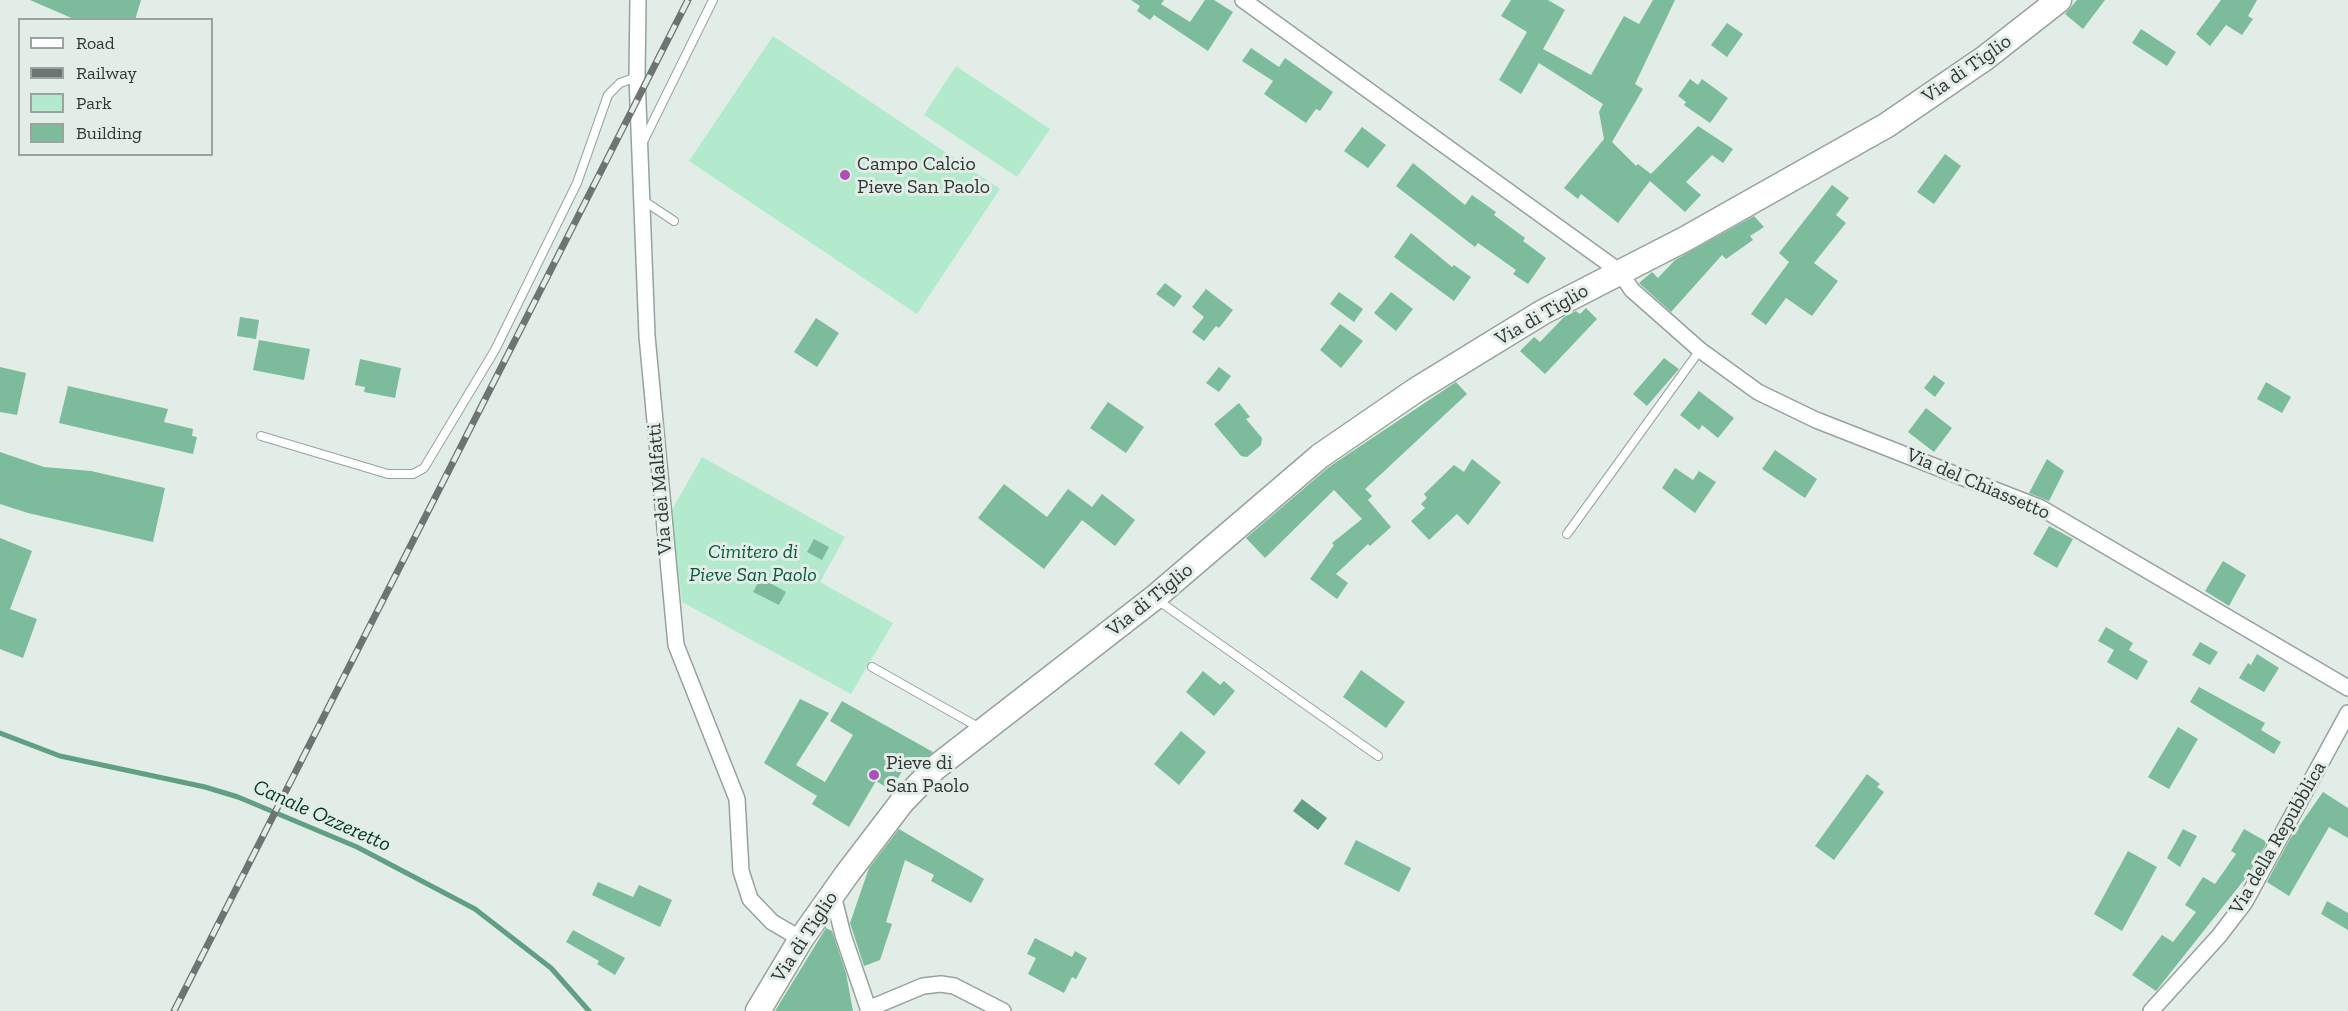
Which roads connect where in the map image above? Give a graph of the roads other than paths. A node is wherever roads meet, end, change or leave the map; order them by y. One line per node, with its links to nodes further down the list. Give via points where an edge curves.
1 (638, 0): 5 (street, Via dei Malfatti)
2 (713, 0): 6 (lane)
3 (1243, 0): 9 (street, Via di Tiglio)
4 (2059, 0): 9 (main road, Via di Tiglio, via 1985,58 1887,125)
5 (637, 77): 6 (street, Via dei Malfatti); 11 (lane, via 620,83 608,94 577,183 495,350 424,468 413,474 388,474)
6 (639, 148): 7 (street, Via dei Malfatti)
7 (640, 199): 8 (lane); 20 (street, Via dei Malfatti, via 646,336 676,645 737,799 741,871 750,899 772,922)
8 (674, 221)
9 (1618, 272): 10 (street, Via del Chiassetto, via 1632,290); 13 (main road, Via di Tiglio, via 1543,312 1416,390 1330,450)
10 (1700, 350): 12 (lane); 15 (street, Via del Chiassetto, via 1758,392 1816,420 2041,508)
11 (261, 436)
12 (1567, 534)
13 (1154, 598): 17 (main road, Via di Tiglio); 18 (lane)
14 (872, 667): 17 (lane)
15 (2348, 688)
16 (2348, 713): 24 (street, Via della Repubblica, via 2245,902)
17 (984, 730): 19 (main road, Via di Tiglio, via 935,768 902,802)
18 (1378, 756)
19 (833, 895): 20 (main road, Via di Tiglio); 21 (street)
20 (801, 939): 22 (main road, Via di Tiglio)
21 (868, 1010): 23 (street, via 923,986 941,984 954,986)
22 (758, 1011)
23 (1003, 1011)
24 (2151, 1011)

